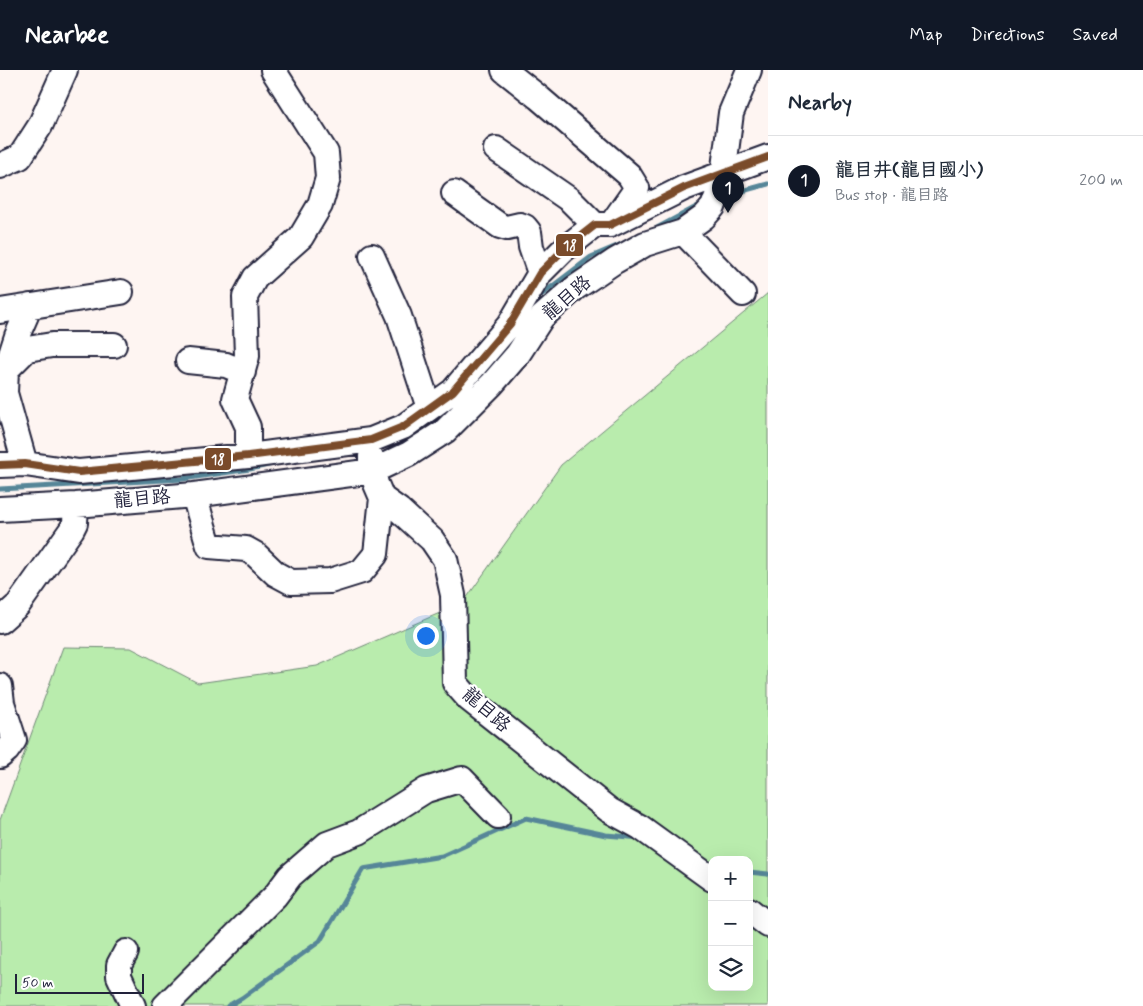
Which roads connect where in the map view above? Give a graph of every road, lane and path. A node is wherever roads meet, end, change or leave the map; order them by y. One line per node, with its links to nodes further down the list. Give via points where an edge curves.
1 (65, 70): 7 (street, via 40,126 20,157)
2 (274, 70): 21 (street, via 326,153 328,178 320,205 302,237 254,278 246,298 247,356)
3 (504, 70): 10 (street, via 634,182 637,188)
4 (749, 70): 8 (street, via 731,113)
5 (496, 149): 10 (street)
6 (768, 157): 8 (street, 龍目路)
7 (0, 166)
8 (723, 178): 10 (street, 龍目路, via 684,188); 11 (street, 龍目路, via 713,207)
9 (454, 192): 13 (street, via 500,226 507,228 520,224 525,227)
10 (603, 225): 13 (street, 龍目路, via 563,250)
11 (683, 232): 15 (street); 23 (street, 龍目路, via 645,244 575,288 542,317 518,354 444,431 409,454)
12 (372, 256): 22 (street, via 399,316)
13 (540, 273): 22 (street, 龍目路, via 510,324 453,391)
14 (122, 292): 16 (street)
15 (743, 294)
16 (30, 306): 17 (street); 20 (street)
17 (0, 311)
18 (114, 345): 20 (street, via 52,345 27,349)
19 (188, 361): 21 (street, via 226,365)
20 (6, 370): 25 (street, via 5,393)
21 (243, 372): 24 (street, via 235,399 248,427)
22 (429, 408): 23 (street, 龍目路)
23 (371, 455): 24 (street, 龍目路); 27 (street, 龍目路); 28 (street)
24 (248, 456): 25 (street, 龍目路, via 79,472)
25 (25, 464): 26 (street, 龍目路)
26 (0, 465)
27 (194, 495): 28 (street, via 209,546 246,549 290,582 330,581 362,571 376,554); 29 (street, 龍目路)
28 (382, 498): 37 (street, 龍目路, via 432,540 445,559 453,595 455,683 469,699 609,810 640,827)
29 (76, 505): 30 (street, 龍目路); 31 (street, via 72,529 18,605)
30 (0, 509)
31 (0, 621)
32 (0, 670): 33 (street, via 4,673)
33 (0, 678)
34 (0, 686): 35 (street, via 14,740)
35 (0, 756)
36 (498, 816): 42 (street, via 462,778 426,790 359,832 327,844 290,876 275,896)
37 (708, 876)
38 (753, 913): 39 (street)
39 (768, 925)
40 (126, 952): 41 (street, via 120,965 120,976)
41 (133, 1006)
42 (165, 1006)

